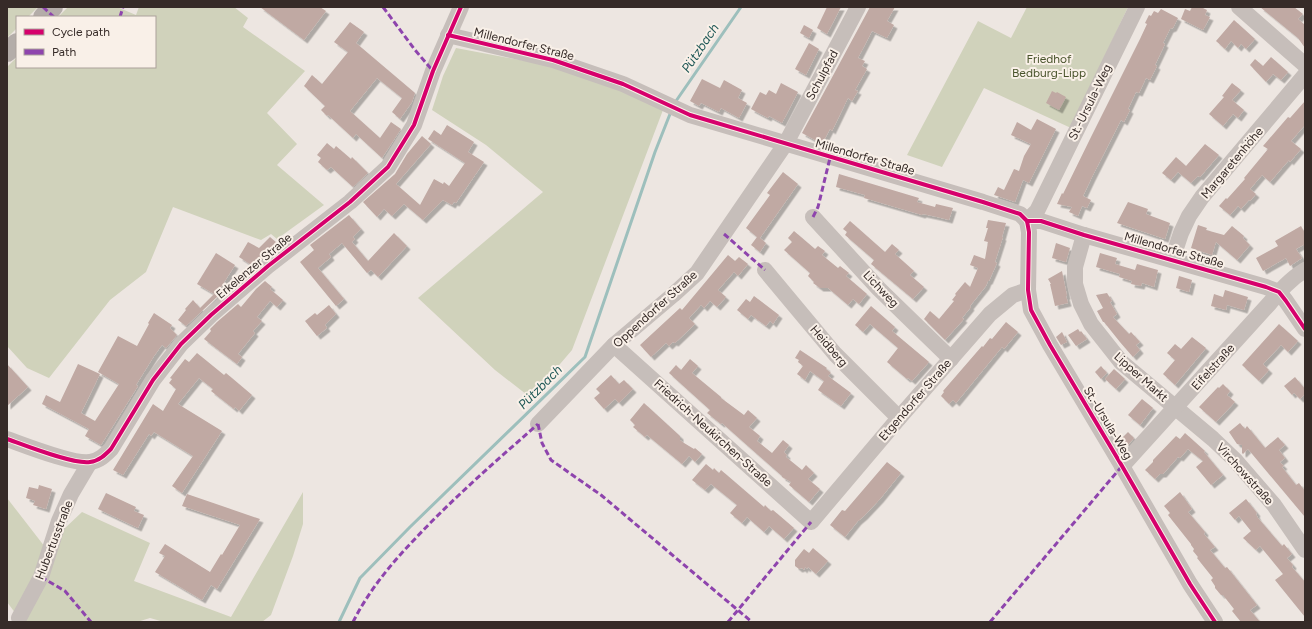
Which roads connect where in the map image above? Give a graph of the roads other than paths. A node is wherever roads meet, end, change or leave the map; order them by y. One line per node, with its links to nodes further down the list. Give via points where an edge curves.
1 (53, 7): 6 (main road)
2 (461, 7): 7 (street, Erkelenzer Straße)
3 (858, 7): 12 (street, Schulpfad)
4 (1137, 7): 14 (street, St.-Ursula-Weg, via 1037,211)
5 (1239, 7): 10 (street)
6 (45, 16)
7 (448, 35): 12 (street, Millendorfer Straße, via 560,62 623,84 690,115); 28 (street, Erkelenzer Straße, via 414,125 388,167 350,202 268,266 181,344 153,380 111,450 102,458)
8 (16, 44): 9 (main road)
9 (7, 52)
10 (1305, 65)
11 (1305, 75): 16 (street, Margaretenhöhe, via 1202,197 1189,216)
12 (786, 144): 14 (street, Millendorfer Straße, via 984,202 1020,214); 22 (street, Oppendorfer Straße, via 696,273 673,296)
13 (813, 218): 23 (street, Lichweg)
14 (1027, 221): 15 (street, Millendorfer Straße, via 1041,221); 19 (street, St.-Ursula-Weg)
15 (1084, 234): 16 (street, Millendorfer Straße); 24 (street, Lipper Markt, via 1075,267 1074,284 1080,304 1091,324 1121,362)
16 (1172, 260): 20 (street, Millendorfer Straße)
17 (765, 270): 25 (street, Heidberg, via 835,354)
18 (1305, 270): 20 (street, Eifelstraße)
19 (1028, 290): 23 (street, Etgendorfer Straße, via 1013,295 990,314); 29 (street, St.-Ursula-Weg, via 1031,310)
20 (1279, 292): 21 (street); 24 (street, Eifelstraße)
21 (1305, 329)
22 (614, 345): 26 (street, Oppendorfer Straße); 30 (street, Friedrich-Neukirchen-Straße)
23 (951, 359): 25 (street, Etgendorfer Straße)
24 (1175, 408): 29 (street, Eifelstraße); 31 (street, Virchowstraße, via 1213,439 1250,476)
25 (899, 418): 30 (street, Etgendorfer Straße)
26 (538, 424)
27 (7, 439): 28 (street, via 67,459)
28 (90, 462): 32 (street, Hubertusstraße, via 71,494 59,521 41,577)
29 (1122, 466): 33 (street, St.-Ursula-Weg, via 1190,584)
30 (811, 522)
31 (1305, 550)
32 (19, 618)
33 (1215, 622)

